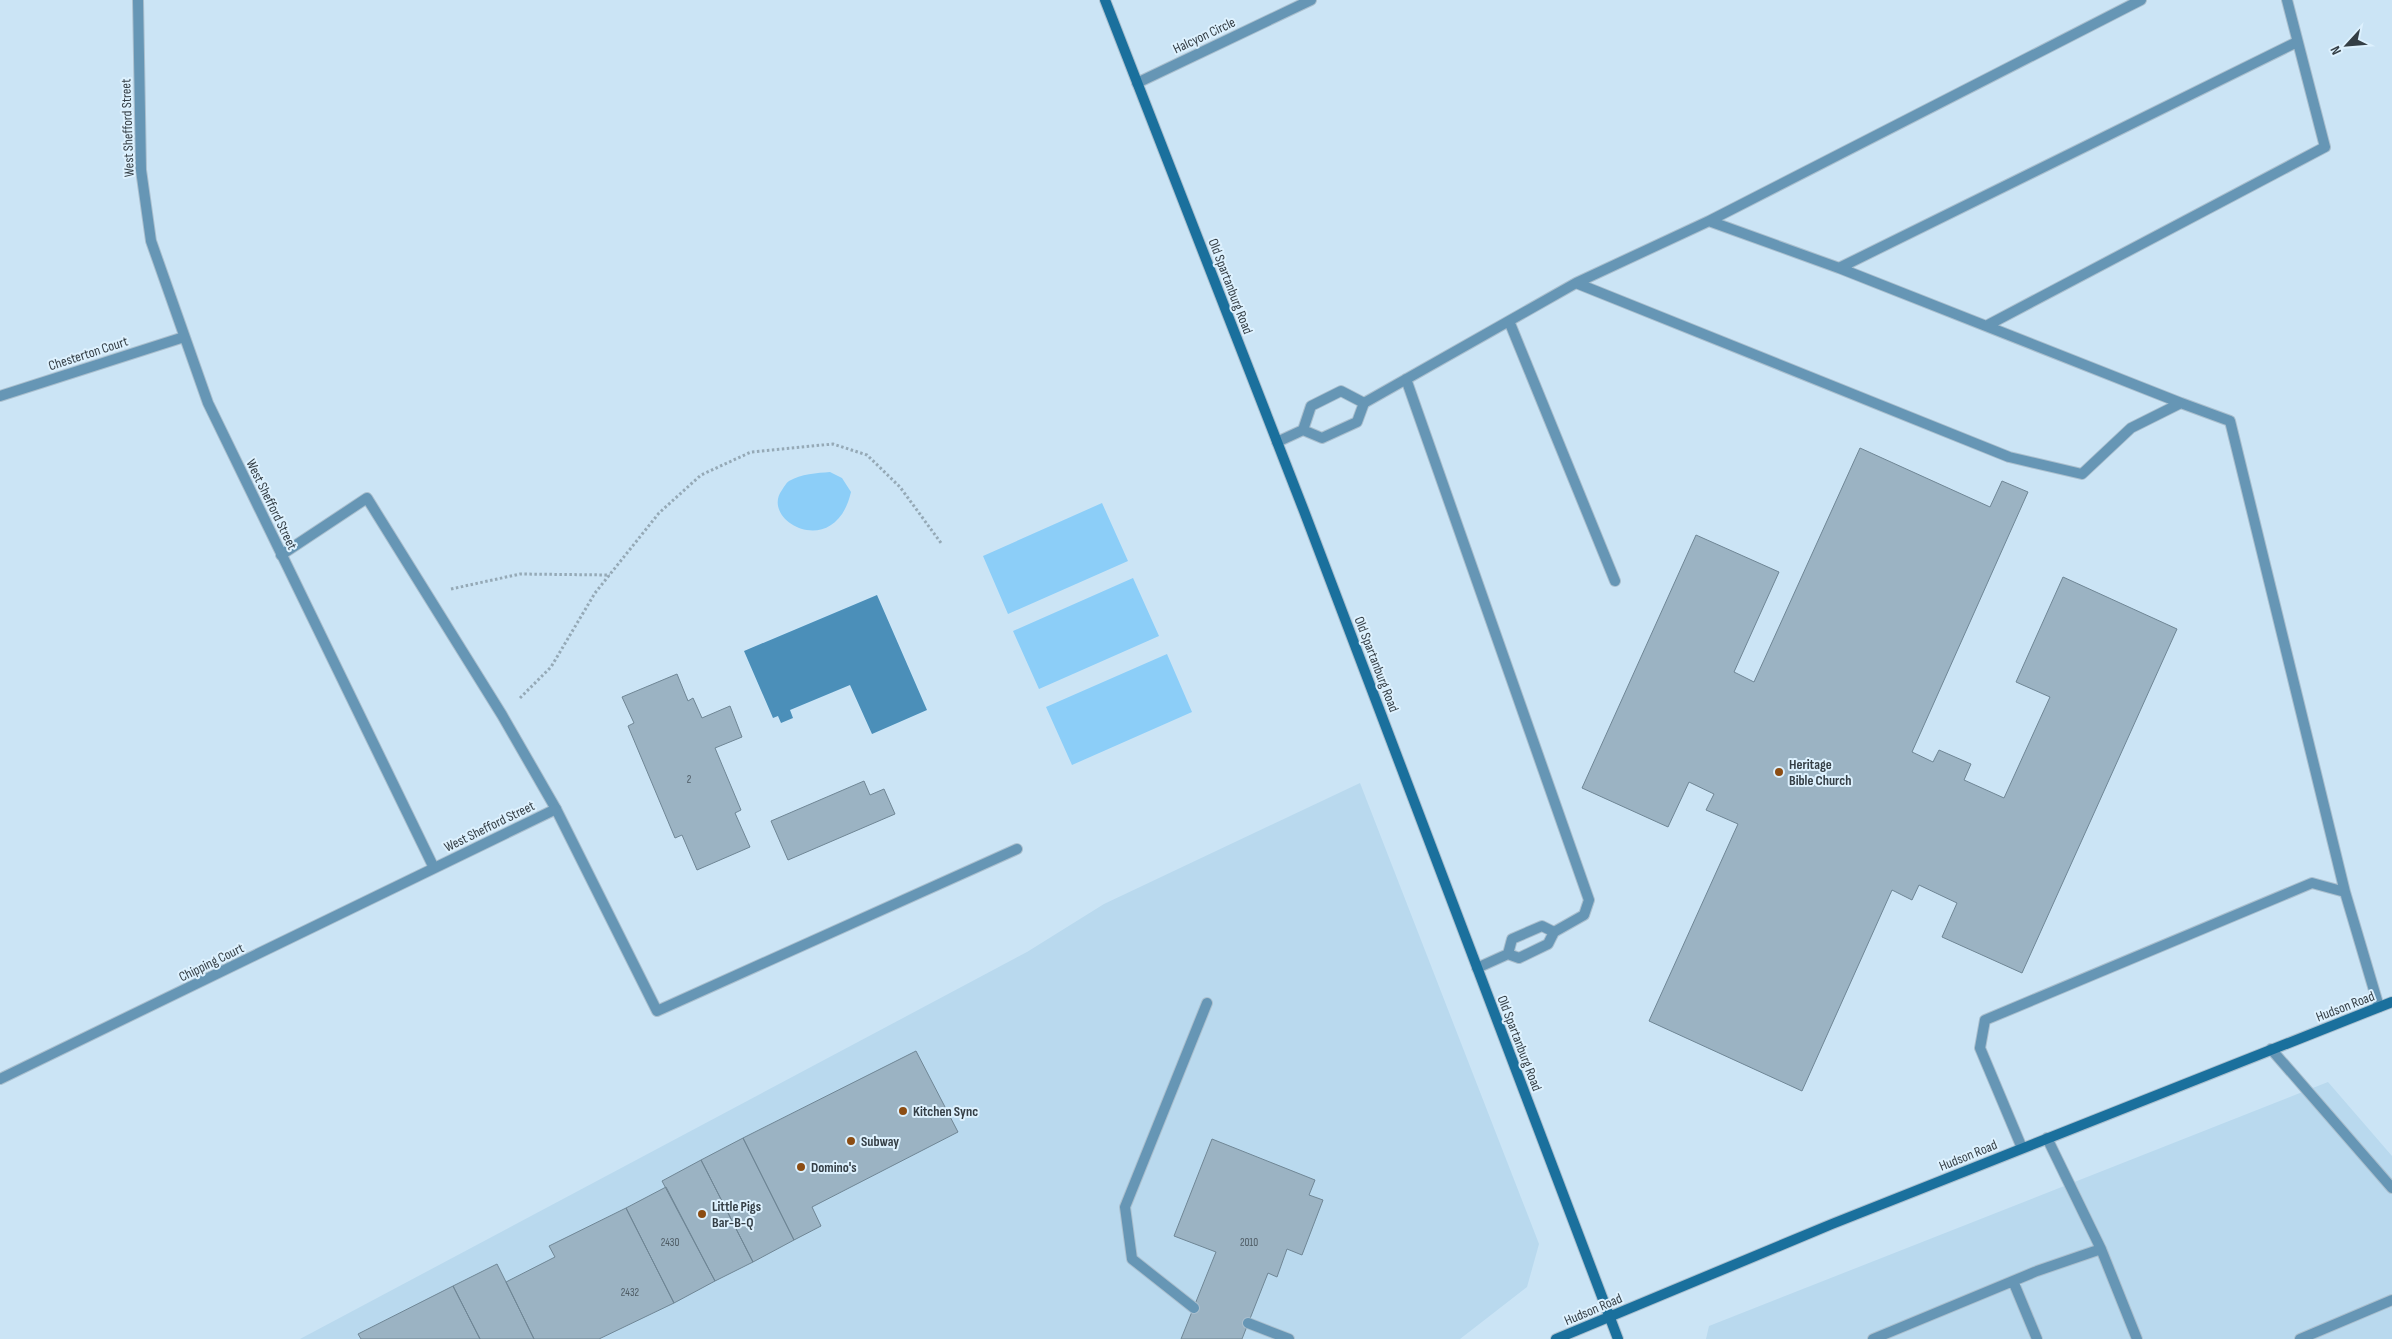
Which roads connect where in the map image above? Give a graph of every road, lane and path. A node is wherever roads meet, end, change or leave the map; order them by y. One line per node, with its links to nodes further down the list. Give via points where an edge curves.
1 (138, 0): 13 (street, West Shefford Street, via 141,170 151,241)
2 (1104, 0): 7 (street, Old Spartanburg Road)
3 (1311, 0): 7 (street, Halcyon Circle)
4 (2141, 0): 8 (street)
5 (2287, 0): 6 (street)
6 (2296, 42): 9 (street); 12 (street, via 2325,147)
7 (1137, 83): 19 (street, Old Spartanburg Road)
8 (1709, 221): 9 (street); 10 (street)
9 (1839, 268): 12 (street)
10 (1576, 283): 11 (street); 16 (street, via 2009,457 2082,474 2130,428)
11 (1509, 321): 14 (street); 23 (street)
12 (1986, 326): 16 (street)
13 (184, 337): 15 (street, Chesterton Court); 21 (street, West Shefford Street, via 208,403)
14 (1406, 379): 17 (street); 30 (street, via 1589,900 1584,915)
15 (0, 396)
16 (2181, 402): 29 (street, via 2230,421)
17 (1364, 403): 18 (street, via 1357,422 1322,438); 18 (street, via 1340,391 1311,406)
18 (1303, 430): 19 (street)
19 (1277, 442): 32 (street, Old Spartanburg Road)
20 (941, 543): 22 (path, via 900,487 867,455 833,444 751,452 701,475 658,514)
21 (282, 554): 24 (street, via 367,498); 28 (street, West Shefford Street)
22 (610, 575): 24 (path, via 520,574); 25 (path, via 595,593 551,667)
23 (1615, 581)
24 (426, 594): 25 (street)
25 (502, 716): 26 (street)
26 (556, 809): 27 (street, via 657,1011); 28 (street, West Shefford Street)
27 (1018, 849)
28 (434, 868): 37 (street, Chipping Court)
29 (2345, 892): 35 (street); 39 (street, via 2312,883 1985,1020 1980,1048)
30 (1554, 932): 31 (street, via 1548,944 1519,958); 31 (street, via 1542,926 1512,939)
31 (1508, 954): 32 (street)
32 (1477, 968): 45 (street, Old Spartanburg Road)
33 (2392, 1002): 35 (street, Hudson Road)
34 (1207, 1003): 44 (street, via 1125,1207 1132,1259)
35 (2379, 1007): 36 (street, Hudson Road)
36 (2271, 1049): 38 (street, Hudson Road); 40 (street)
37 (0, 1079)
38 (2047, 1138): 39 (street, Hudson Road); 41 (street)
39 (2022, 1148): 45 (street, Hudson Road)
40 (2392, 1188)
41 (2101, 1249): 42 (street); 52 (street)
42 (2013, 1281): 50 (street); 51 (street)
43 (2392, 1300): 53 (street)
44 (1194, 1308)
45 (1609, 1317): 48 (street, Hudson Road); 49 (street, Old Spartanburg Road)
46 (1248, 1323): 47 (street)
47 (1288, 1339)
48 (1556, 1339)
49 (1618, 1339)
50 (1873, 1339)
51 (2037, 1339)
52 (2137, 1339)
53 (2300, 1339)

